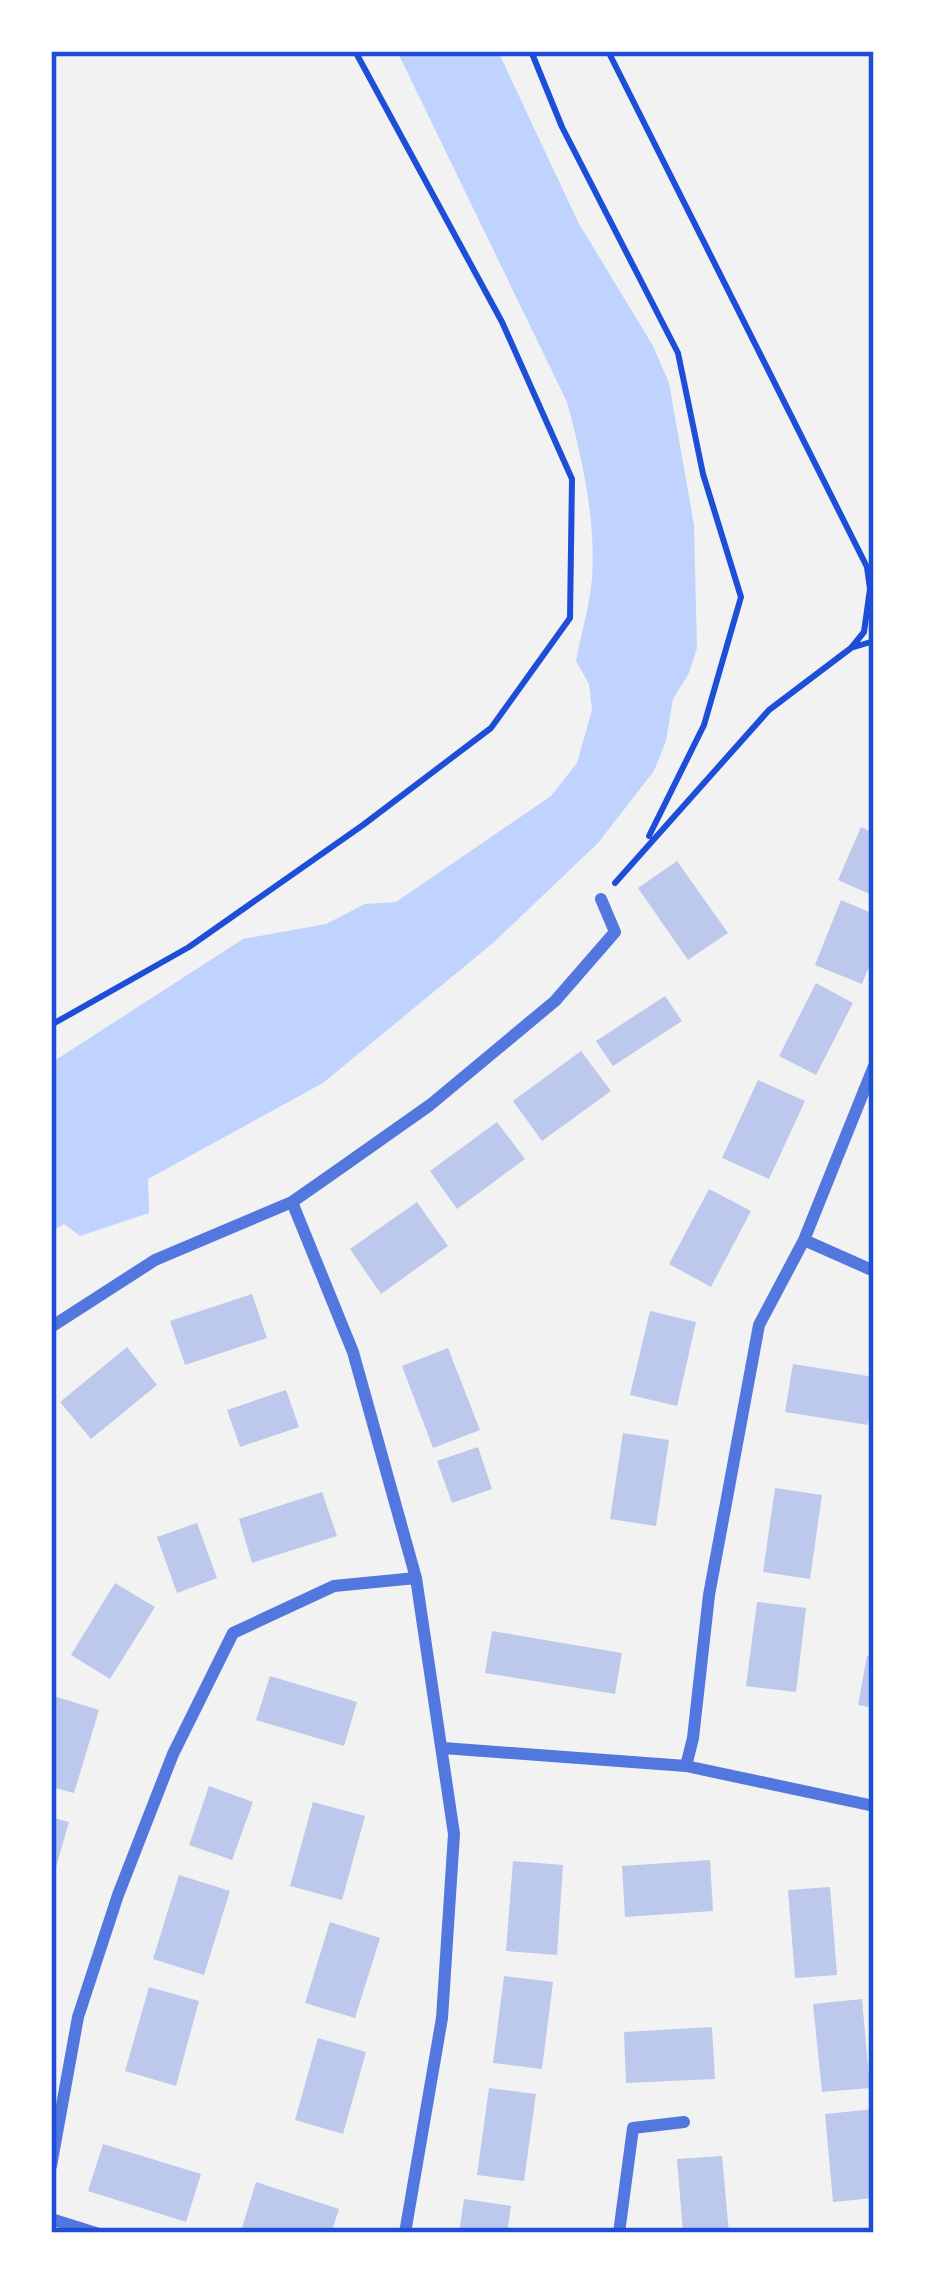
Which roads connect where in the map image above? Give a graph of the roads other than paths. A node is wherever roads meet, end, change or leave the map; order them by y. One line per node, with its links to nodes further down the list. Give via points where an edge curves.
1 (601, 899): 3 (street, via 615,932 555,1001 430,1105)
2 (874, 1066): 4 (street)
3 (292, 1202): 6 (street, via 155,1260); 7 (street, via 352,1352)
4 (804, 1240): 5 (street); 9 (street, via 759,1325)
5 (874, 1271)
6 (51, 1327)
7 (416, 1579): 8 (street); 12 (street, via 334,1586 233,1633 173,1754 118,1895 79,2017)
8 (443, 1748): 9 (street); 15 (street, via 454,1834 442,2018)
9 (686, 1766): 10 (street)
10 (874, 1806)
11 (684, 2122): 16 (street, via 633,2128)
12 (51, 2166)
13 (51, 2219): 14 (street)
14 (96, 2233)
15 (405, 2233)
16 (619, 2233)

